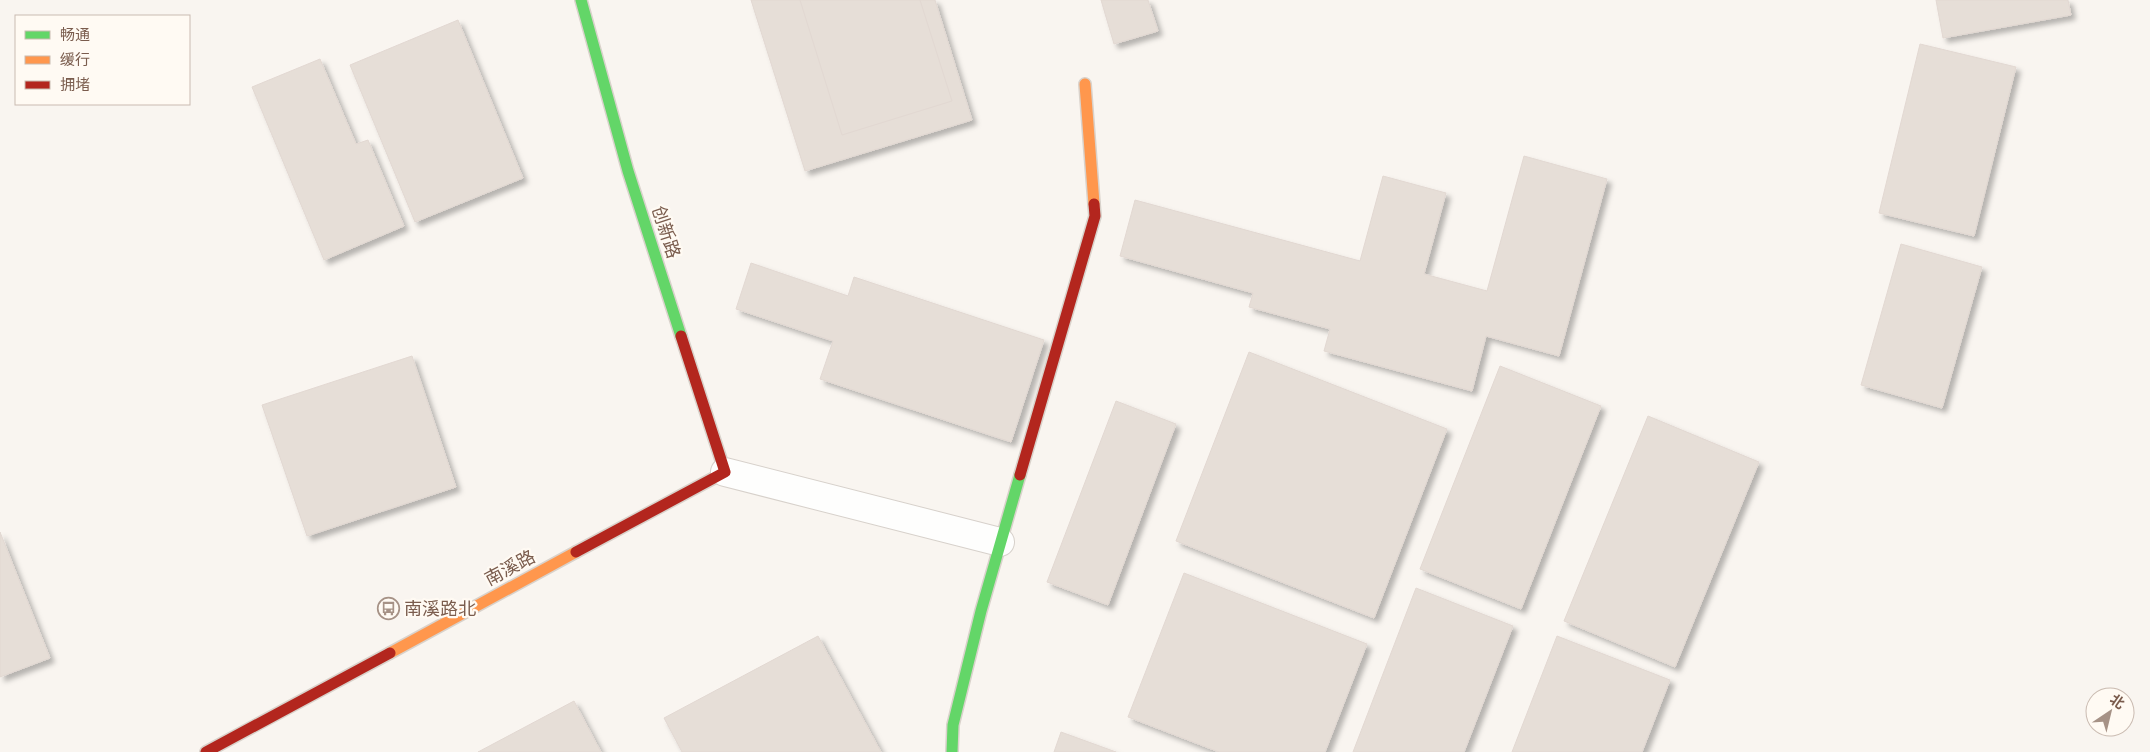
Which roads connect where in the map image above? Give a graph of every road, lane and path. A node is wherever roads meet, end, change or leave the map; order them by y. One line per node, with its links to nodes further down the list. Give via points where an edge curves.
1 (581, 0): 3 (street, 创新路, via 628,171)
2 (1085, 84): 4 (street, via 1095,216)
3 (725, 472): 4 (street); 5 (street, 南溪路)
4 (1000, 542): 6 (street, via 953,725)
5 (206, 752)
6 (952, 752)

